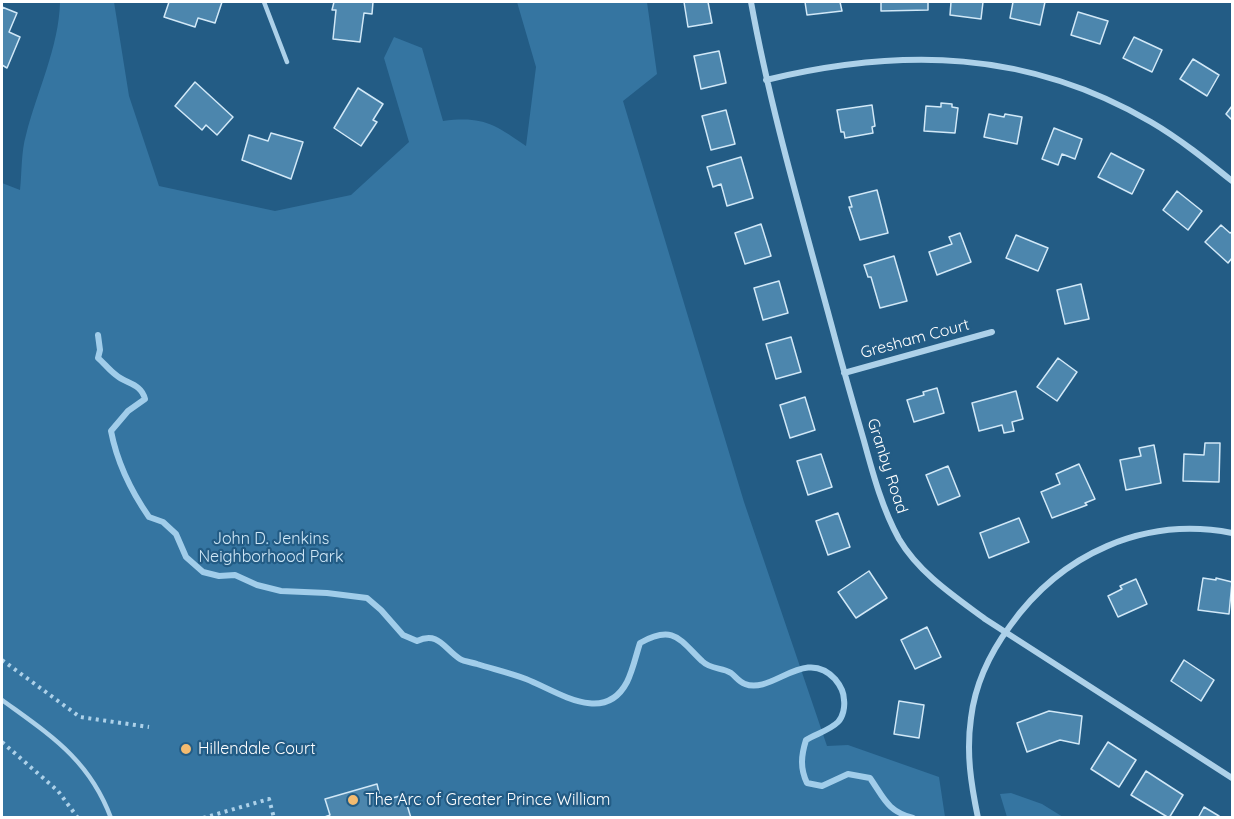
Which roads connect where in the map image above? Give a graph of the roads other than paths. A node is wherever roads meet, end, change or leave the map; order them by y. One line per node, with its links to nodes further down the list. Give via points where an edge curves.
1 (264, 2): 3 (lane)
2 (751, 2): 4 (street, Granby Road)
3 (287, 62)
4 (766, 80): 5 (street, via 805,70 881,60 955,60 1002,66 1068,84 1131,111); 7 (street, Granby Road)
5 (1233, 181)
6 (992, 332): 7 (street, Gresham Court)
7 (844, 373): 9 (street, Granby Road, via 877,486 901,541 919,565 947,591)
8 (1233, 533): 9 (street, via 1188,528 1155,532 1093,552 1048,582)
9 (1005, 633): 11 (street, Granby Road); 13 (street, via 992,653 971,715 970,777)
10 (2, 700): 12 (lane, via 75,758 102,795)
11 (1233, 778)
12 (111, 818)
13 (978, 818)

